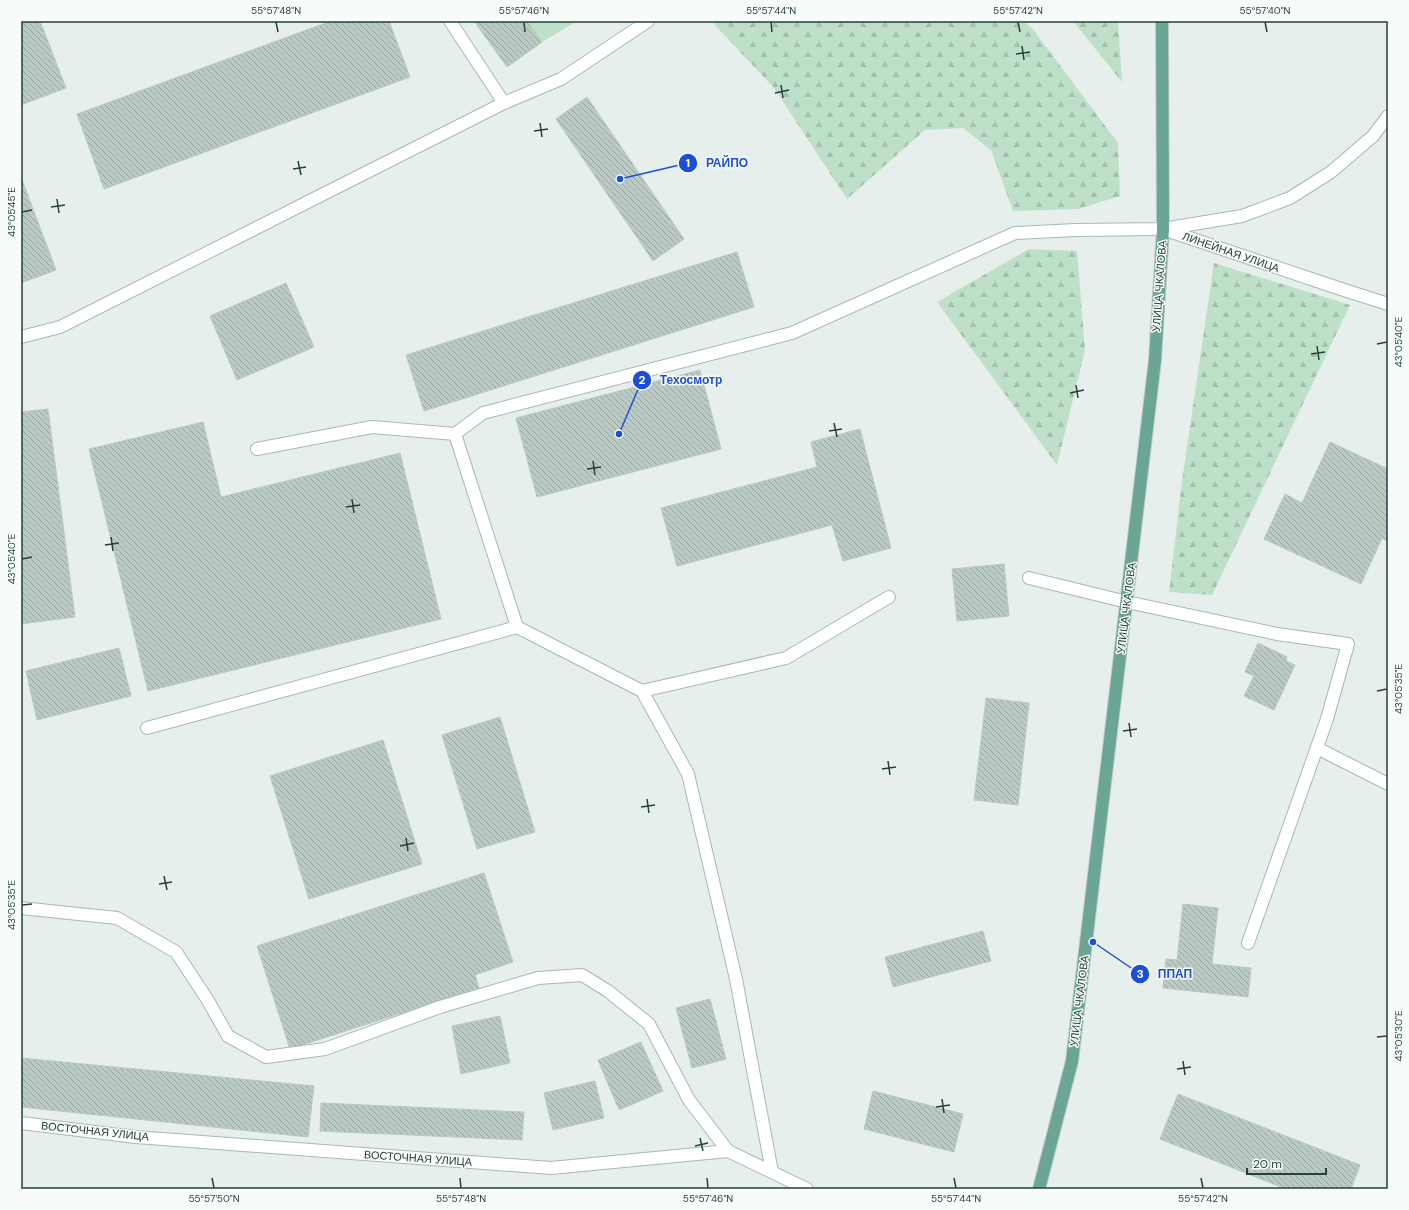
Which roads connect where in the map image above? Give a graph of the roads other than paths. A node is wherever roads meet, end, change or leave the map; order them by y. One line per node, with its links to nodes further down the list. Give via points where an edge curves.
1 (450, 21): 4 (street)
2 (648, 21): 4 (street, via 561,80)
3 (1162, 21): 6 (main road, УЛИЦА ЧКАЛОВА)
4 (504, 103): 8 (street, via 60,327)
5 (1388, 116): 6 (street, ЛИНЕЙНАЯ УЛИЦА, via 1372,136 1332,172 1290,198 1242,216)
6 (1163, 229): 7 (street, ЛИНЕЙНАЯ УЛИЦА); 9 (street, via 1015,233 792,333 483,413); 13 (main road, УЛИЦА ЧКАЛОВА, via 1155,360)
7 (1388, 304)
8 (21, 337)
9 (455, 434): 10 (street, via 372,427); 14 (street)
10 (257, 449)
11 (1029, 578): 13 (street)
12 (889, 597): 15 (street, via 786,658)
13 (1127, 602): 17 (street, via 1277,634 1348,644); 25 (main road, УЛИЦА ЧКАЛОВА, via 1072,1062)
14 (517, 627): 15 (street); 16 (street)
15 (642, 691): 23 (street, via 688,774 736,979)
16 (147, 728)
17 (1317, 748): 18 (street); 20 (street)
18 (1388, 784)
19 (21, 908): 22 (street, via 117,918 176,952 208,999 228,1036 266,1057 325,1049 440,1008 538,978 582,975 608,991 649,1024 689,1100)
20 (1248, 943)
21 (21, 1123): 22 (street, ВОСТОЧНАЯ УЛИЦА, via 136,1136 551,1168)
22 (728, 1151): 23 (street)
23 (772, 1172): 24 (street)
24 (807, 1189)
25 (1039, 1189)

